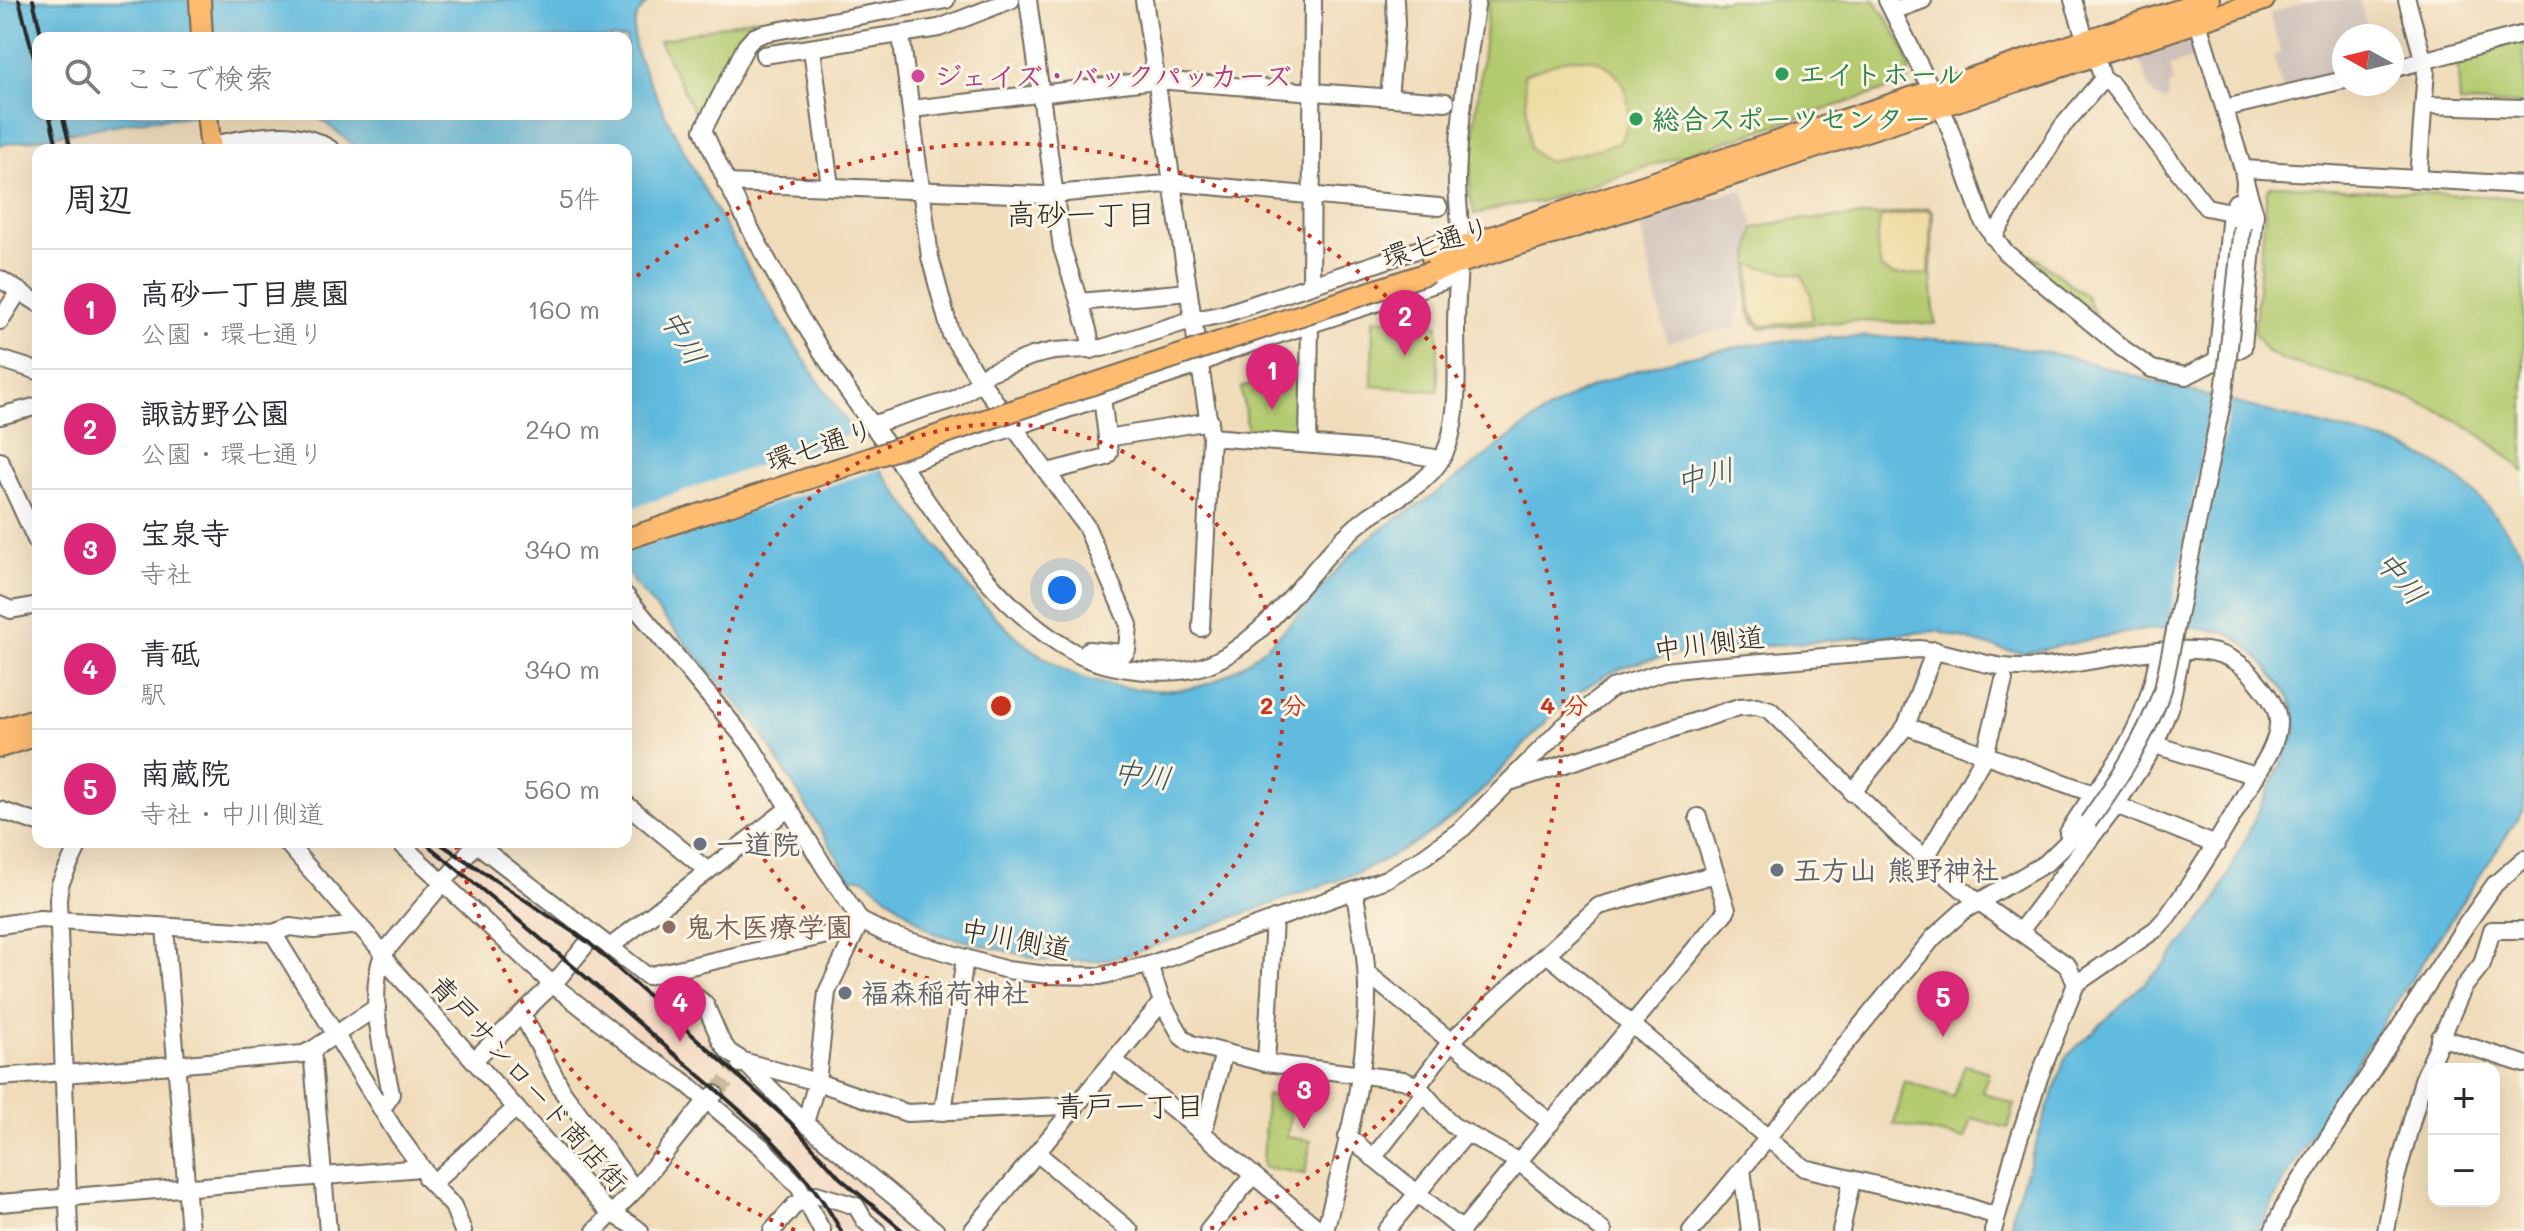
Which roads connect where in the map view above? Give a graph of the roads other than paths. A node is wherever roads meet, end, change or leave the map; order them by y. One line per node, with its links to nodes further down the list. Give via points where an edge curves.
1 (200, 0): 15 (main road)
2 (946, 0): 39 (street, via 754,37 703,130)
3 (1011, 0): 17 (street, via 939,28)
4 (1028, 0): 27 (street)
5 (1144, 0): 24 (street)
6 (1313, 0): 26 (street)
7 (1395, 0): 28 (street)
8 (1477, 0): 49 (street, via 1458,161)
9 (1923, 0): 13 (street)
10 (2073, 0): 18 (street)
11 (2264, 0): 14 (main road, 環七通り)
12 (2407, 0): 21 (street)
13 (1890, 6): 29 (street)
14 (2198, 7): 18 (main road, 環七通り); 32 (street)
15 (202, 32)
16 (2524, 34): 21 (street)
17 (901, 35): 19 (street); 34 (street)
18 (2090, 48): 23 (street); 29 (main road, 環七通り)
19 (812, 49): 20 (street); 42 (street)
20 (764, 55)
21 (2425, 61): 22 (street); 31 (street)
22 (2404, 66)
23 (2103, 79): 47 (street, via 2206,207); 48 (street, via 2062,127)
24 (1156, 80): 26 (street); 27 (street); 40 (street)
25 (2332, 83): 32 (street)
26 (1313, 92): 28 (street); 45 (street)
27 (1041, 94): 34 (street); 44 (street)
28 (1389, 97): 30 (street)
29 (1936, 98): 48 (street); 49 (main road, 環七通り)
30 (1446, 102)
31 (2424, 105): 33 (street); 38 (street)
32 (2225, 108): 37 (street)
33 (2524, 108)
34 (912, 109): 43 (street)
35 (209, 134): 36 (street, via 292,134)
36 (322, 144)
37 (2244, 176): 38 (street); 47 (street); 62 (street, via 2255,214 2243,347); 113 (street, bridge, via 2224,393 2163,689 2128,765)
38 (2418, 179): 41 (street)
39 (726, 183): 42 (street); 69 (street, via 781,283)
40 (1173, 184): 44 (street); 45 (street); 54 (street)
41 (2524, 185)
42 (830, 186): 43 (street)
43 (921, 190): 44 (street); 65 (street, via 930,257 951,335)
44 (1054, 195): 56 (street, via 1062,248)
45 (1311, 196): 46 (street); 52 (street)
46 (1439, 207)
47 (2231, 212): 62 (street)
48 (1993, 237): 62 (street, via 2025,270 2152,369 2186,376)
49 (1459, 256): 50 (main road, 環七通り); 52 (street, via 1441,242); 59 (street, via 1444,281); 74 (street, via 1453,419)
50 (1430, 266): 78 (main road, 環七通り); 80 (main road, 環七通り, bridge)
51 (0, 279): 53 (street)
52 (1311, 284): 57 (street)
53 (19, 291): 55 (street); 58 (street)
54 (1189, 292): 56 (street); 57 (street)
55 (32, 299)
56 (1079, 302): 60 (street)
57 (1194, 319): 60 (street); 64 (street)
58 (0, 321)
59 (1310, 324): 64 (street); 73 (street)
60 (1092, 350): 65 (street, via 1032,356)
61 (0, 359): 63 (street)
62 (2217, 362)
63 (32, 363)
64 (1201, 364): 66 (street); 71 (street)
65 (979, 379): 69 (street, via 955,399); 70 (street)
66 (1102, 397): 70 (street); 72 (street)
67 (32, 408): 68 (street)
68 (0, 416)
69 (871, 425): 76 (street)
70 (1013, 427): 76 (street); 77 (street)
71 (1210, 429): 72 (street); 73 (street); 84 (street)
72 (1107, 438): 77 (street, via 1106,457)
73 (1308, 444): 74 (street)
74 (1441, 459): 88 (street, via 1425,479 1343,538 1288,601 1213,662 1154,671)
75 (0, 461): 79 (street)
76 (901, 465): 88 (street, via 994,586 1039,629)
77 (1048, 472): 88 (street, via 1086,526 1129,625 1125,653 1087,650)
78 (632, 523)
79 (32, 531)
80 (632, 537)
81 (632, 603): 102 (street, via 751,746)
82 (0, 605): 83 (street, via 11,610)
83 (32, 606)
84 (1201, 628)
85 (1935, 650): 87 (street, 中川側道, via 2015,668); 91 (street); 98 (street, 中川側道, via 1702,667 1637,679 1592,702)
86 (2182, 650): 87 (street, 中川側道); 94 (street); 97 (street, 中川側道, via 2235,660 2249,670 2274,705 2279,725)
87 (2159, 651): 100 (street, via 2146,705 2127,746)
88 (1083, 657)
89 (2004, 680): 96 (street)
90 (32, 720): 92 (main road)
91 (1906, 726): 96 (street); 99 (street)
92 (0, 730)
93 (32, 737): 95 (main road)
94 (2155, 745): 97 (street); 101 (street)
95 (0, 747)
96 (1985, 755): 100 (street); 114 (street)
97 (2256, 776): 107 (street, 中川側道)
98 (1511, 782): 99 (street, via 1739,707 1757,706 1770,710); 119 (street, 中川側道, via 1425,856)
99 (1852, 793): 114 (street)
100 (2094, 794): 113 (street)
101 (2116, 805): 107 (street); 127 (street)
102 (789, 808): 116 (street); 123 (street)
103 (632, 809): 116 (street)
104 (0, 810): 106 (street)
105 (1698, 817): 117 (street)
106 (32, 821)
107 (2216, 845): 139 (street, 中川側道, via 2156,929)
108 (77, 848): 122 (street, via 60,884)
109 (291, 848): 125 (street, 青戸サンロード商店街)
110 (406, 848): 118 (street)
111 (472, 848): 118 (street)
112 (482, 848): 130 (street)
113 (2056, 856): 120 (street)
114 (1925, 859): 120 (street)
115 (2524, 859): 210 (street, via 2483,901 2284,1206)
116 (708, 871): 131 (street)
117 (1716, 874): 132 (street, via 1599,906); 143 (street, via 1727,910)
118 (443, 882): 133 (street); 138 (street)
119 (1354, 891): 121 (street, 中川側道); 137 (street)
120 (1978, 902): 127 (street); 170 (street, via 1934,937)
121 (1274, 919): 135 (street, 中川側道); 152 (street)
122 (58, 920): 124 (street); 126 (street); 155 (street)
123 (861, 921): 134 (street, 中川側道); 136 (street, via 849,930); 158 (street, via 827,992)
124 (0, 925)
125 (359, 925): 129 (street, via 290,927); 133 (street, 青戸サンロード商店街)
126 (165, 927): 129 (street); 153 (street)
127 (2021, 930): 139 (street, via 2068,966)
128 (2524, 930): 145 (street, via 2492,930 2482,964 2463,988)
129 (273, 933): 144 (street)
130 (594, 935): 131 (street); 138 (street)
131 (610, 947): 136 (street, via 647,976)
132 (1547, 954): 143 (street); 146 (street)
133 (384, 957): 141 (street, via 376,975); 149 (street, 青戸サンロード商店街)
134 (965, 958): 135 (street, 中川側道, via 1007,970 1083,977); 164 (street)
135 (1149, 965): 140 (street)
136 (664, 972): 151 (street, via 705,1004 721,1041)
137 (1367, 973): 146 (street); 156 (street)
138 (552, 984): 142 (street); 160 (street, via 626,1042)
139 (2076, 984): 189 (street, via 2040,1075)
140 (1162, 1002): 148 (street, via 1182,1037); 150 (street)
141 (377, 1007): 144 (street); 161 (street, via 391,1094)
142 (522, 1014): 149 (street); 182 (street, via 563,1092)
143 (1633, 1024): 166 (street); 170 (street)
144 (335, 1035): 147 (street); 161 (street)
145 (2440, 1037): 154 (street); 211 (street, via 2423,1080)
146 (1451, 1041): 159 (street); 166 (street)
147 (312, 1050): 153 (street); 176 (street)
148 (1224, 1052): 152 (street); 168 (street)
149 (474, 1060): 162 (street, 青戸サンロード商店街)
150 (1115, 1061): 163 (street); 168 (street)
151 (741, 1062): 158 (street); 165 (street)
152 (1266, 1063): 156 (street)
153 (176, 1064): 155 (street); 180 (street)
154 (2524, 1064)
155 (64, 1073): 157 (street); 184 (street)
156 (1361, 1075): 159 (street, via 1403,1080); 169 (street)
157 (0, 1077)
158 (817, 1082): 164 (street, via 903,1112); 165 (street)
159 (1421, 1090): 167 (street, via 1452,1125); 172 (street)
160 (712, 1096): 182 (street); 185 (street)
161 (381, 1106): 174 (street)
162 (516, 1108): 179 (street); 188 (street, 青戸サンロード商店街)
163 (1074, 1110): 164 (street, via 1063,1106); 171 (street)
164 (943, 1112)
165 (805, 1123): 181 (street)
166 (1551, 1123): 173 (street)
167 (1467, 1133): 173 (street); 183 (street)
168 (1203, 1134): 177 (street)
169 (1347, 1136): 172 (street); 203 (street)
170 (1768, 1138): 175 (street); 178 (street, via 1804,1168)
171 (1037, 1153): 200 (street); 201 (street)
172 (1373, 1158): 183 (street)
173 (1519, 1162): 205 (street); 206 (street)
174 (416, 1168): 176 (street); 179 (street)
175 (1742, 1169): 207 (street); 208 (street)
176 (324, 1175): 180 (street); 192 (street)
177 (1253, 1175): 202 (street); 203 (street)
178 (1852, 1179): 189 (street, via 1966,1206); 209 (street)
179 (433, 1183): 193 (street, via 453,1206)
180 (187, 1186): 184 (street); 191 (street)
181 (873, 1186): 187 (street); 199 (street)
182 (635, 1190): 188 (street)
183 (1416, 1193): 204 (street); 205 (street)
184 (68, 1197): 186 (street); 190 (street)
185 (804, 1198): 187 (street, via 816,1194); 196 (street); 197 (street)
186 (0, 1203)
187 (858, 1205): 198 (street)
188 (612, 1216): 194 (street); 195 (street, 青戸サンロード商店街)
189 (1995, 1224)
190 (69, 1231)
191 (190, 1231)
192 (328, 1231)
193 (463, 1231)
194 (595, 1231)
195 (640, 1231)
196 (772, 1231)
197 (822, 1231)
198 (877, 1231)
199 (936, 1231)
200 (972, 1231)
201 (1130, 1231)
202 (1208, 1231)
203 (1323, 1231)
204 (1386, 1231)
205 (1462, 1231)
206 (1603, 1231)
207 (1691, 1231)
208 (1750, 1231)
209 (1841, 1231)
210 (2273, 1231)
211 (2386, 1231)

